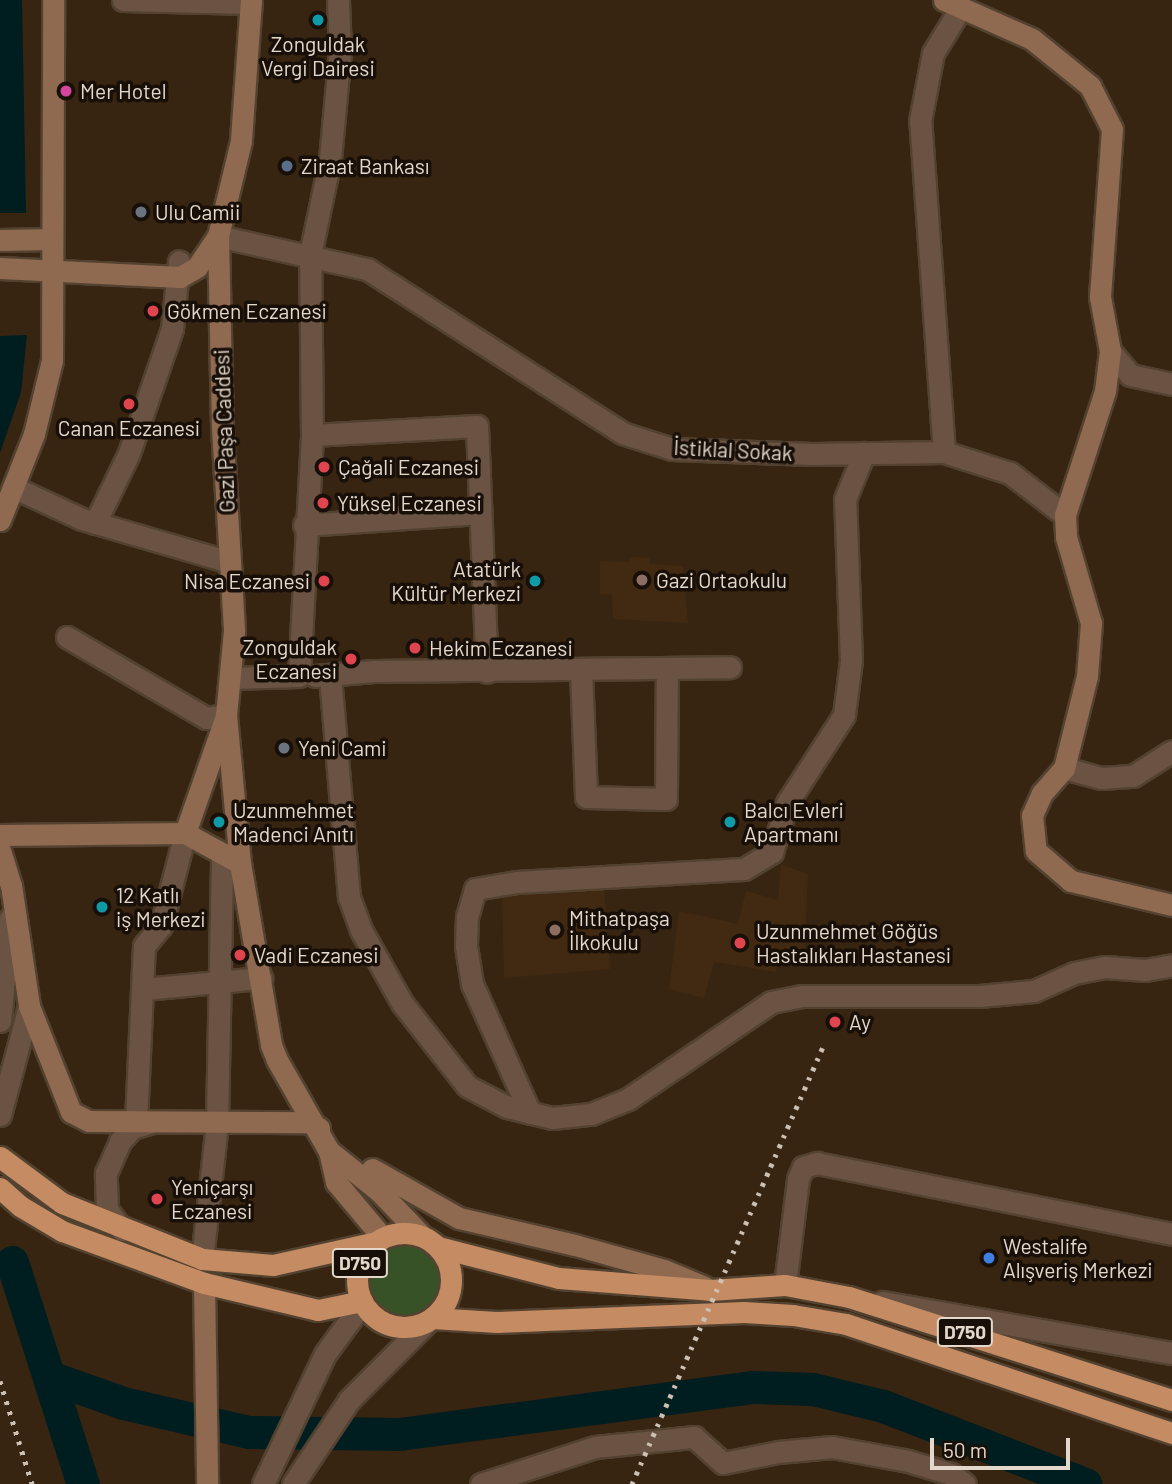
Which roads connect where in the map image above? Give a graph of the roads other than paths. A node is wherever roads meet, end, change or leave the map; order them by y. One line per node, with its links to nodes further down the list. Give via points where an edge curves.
1 (53, 0): 7 (street)
2 (122, 0): 4 (street)
3 (338, 0): 9 (street, via 340,52 330,159)
4 (251, 1): 6 (street, Gazi Paşa Caddesi, via 241,141)
5 (952, 5): 13 (street, via 1042,47 1090,86 1112,129 1100,297); 16 (street, via 933,52 920,121)
6 (218, 236): 9 (street, İstiklal Sokak); 11 (street, via 197,267); 24 (street, Gazi Paşa Caddesi)
7 (51, 239): 8 (street); 12 (street)
8 (0, 240)
9 (310, 255): 15 (street); 17 (street, İstiklal Sokak, via 367,269 622,433 672,449)
10 (0, 268): 12 (street)
11 (178, 269): 12 (street); 22 (street, via 172,329 129,453)
12 (51, 271): 18 (street, via 52,360 34,434)
13 (1110, 351): 14 (street, via 1130,375); 20 (street, via 1100,412)
14 (1172, 384)
15 (312, 435): 19 (street, via 477,426); 23 (street)
16 (944, 452): 17 (street, İstiklal Sokak); 20 (street, İstiklal Sokak, via 1010,473)
17 (863, 453): 48 (street, via 845,499 851,660 844,715 787,803 772,852 744,869 517,882 475,889 467,917 472,984)
18 (13, 487): 21 (street); 22 (street)
19 (480, 513): 23 (street); 29 (street)
20 (1065, 515): 35 (street, via 1066,537 1091,623 1078,723)
21 (0, 520)
22 (95, 523): 24 (street)
23 (304, 525): 30 (street)
24 (230, 562): 32 (street, Gazi Paşa Caddesi)
25 (67, 637): 33 (street, via 206,718)
26 (730, 667): 27 (street)
27 (667, 670): 28 (street); 28 (street, via 666,799 586,797)
28 (581, 671): 29 (street)
29 (487, 672): 31 (street, via 374,671)
30 (299, 676): 31 (street); 32 (street)
31 (330, 676): 48 (street, via 349,897 361,930 394,992 467,1086 507,1107)
32 (231, 678): 33 (street, Gazi Paşa Caddesi)
33 (226, 715): 36 (street); 39 (street, Gazi Paşa Caddesi)
34 (1172, 751): 35 (street, via 1133,776 1102,778)
35 (1064, 768): 41 (street, via 1042,793 1031,815 1036,851 1072,881)
36 (185, 833): 37 (street); 39 (street); 45 (street, via 161,926 144,946)
37 (0, 835)
38 (0, 850): 40 (street)
39 (231, 858): 43 (street, Gazi Paşa Caddesi); 44 (street)
40 (11, 885): 46 (street); 47 (street)
41 (1172, 905)
42 (1172, 965): 48 (street, via 1145,970 1105,967 1020,992 801,996 771,1002 628,1100 591,1114 552,1118)
43 (261, 978): 44 (street); 51 (street, Gazi Paşa Caddesi, via 271,1045)
44 (218, 981): 45 (street); 52 (street)
45 (144, 989): 50 (street)
46 (29, 1006): 49 (street); 50 (street, via 71,1112 89,1121)
47 (0, 1021)
48 (530, 1113)
49 (0, 1115)
50 (145, 1121): 52 (street); 56 (street, via 126,1135 106,1173 107,1209)
51 (310, 1122): 52 (street); 53 (street, Gazi Paşa Caddesi); 63 (street, via 390,1183 459,1218 638,1263)
52 (217, 1123): 60 (street)
53 (329, 1151): 58 (street, via 336,1182); 59 (street)
54 (0, 1157): 56 (highway, D750, via 62,1203)
55 (0, 1188): 61 (highway, D750, via 62,1231)
56 (122, 1230): 60 (highway, D750)
57 (1172, 1234): 62 (street, via 817,1163 803,1167 798,1179)
58 (379, 1240): 59 (highway, D750, via 401,1232); 60 (highway, D750, via 273,1265); 65 (highway, D750, via 358,1272)
59 (431, 1242): 63 (highway, D750, via 559,1278); 66 (highway, via 450,1265 452,1281 449,1296)
60 (202, 1259)
61 (204, 1283): 65 (highway, D750, via 318,1310); 72 (street)
62 (785, 1285): 63 (highway, D750); 64 (highway, D750)
63 (710, 1290)
64 (849, 1297): 67 (street, via 961,1312); 68 (highway, D750)
65 (363, 1302): 66 (highway, D750, via 372,1314 392,1325 415,1326); 70 (street, via 325,1354)
66 (430, 1319): 69 (highway, D750, via 496,1322 744,1312 793,1315 846,1324); 71 (street, via 349,1400)
67 (1172, 1353)
68 (1172, 1400)
69 (1172, 1433)
70 (267, 1476)
71 (295, 1479)
72 (207, 1484)
73 (481, 1484): 74 (street, via 595,1447 694,1437 723,1463 778,1451 832,1447 908,1461 951,1474)
74 (965, 1484)

